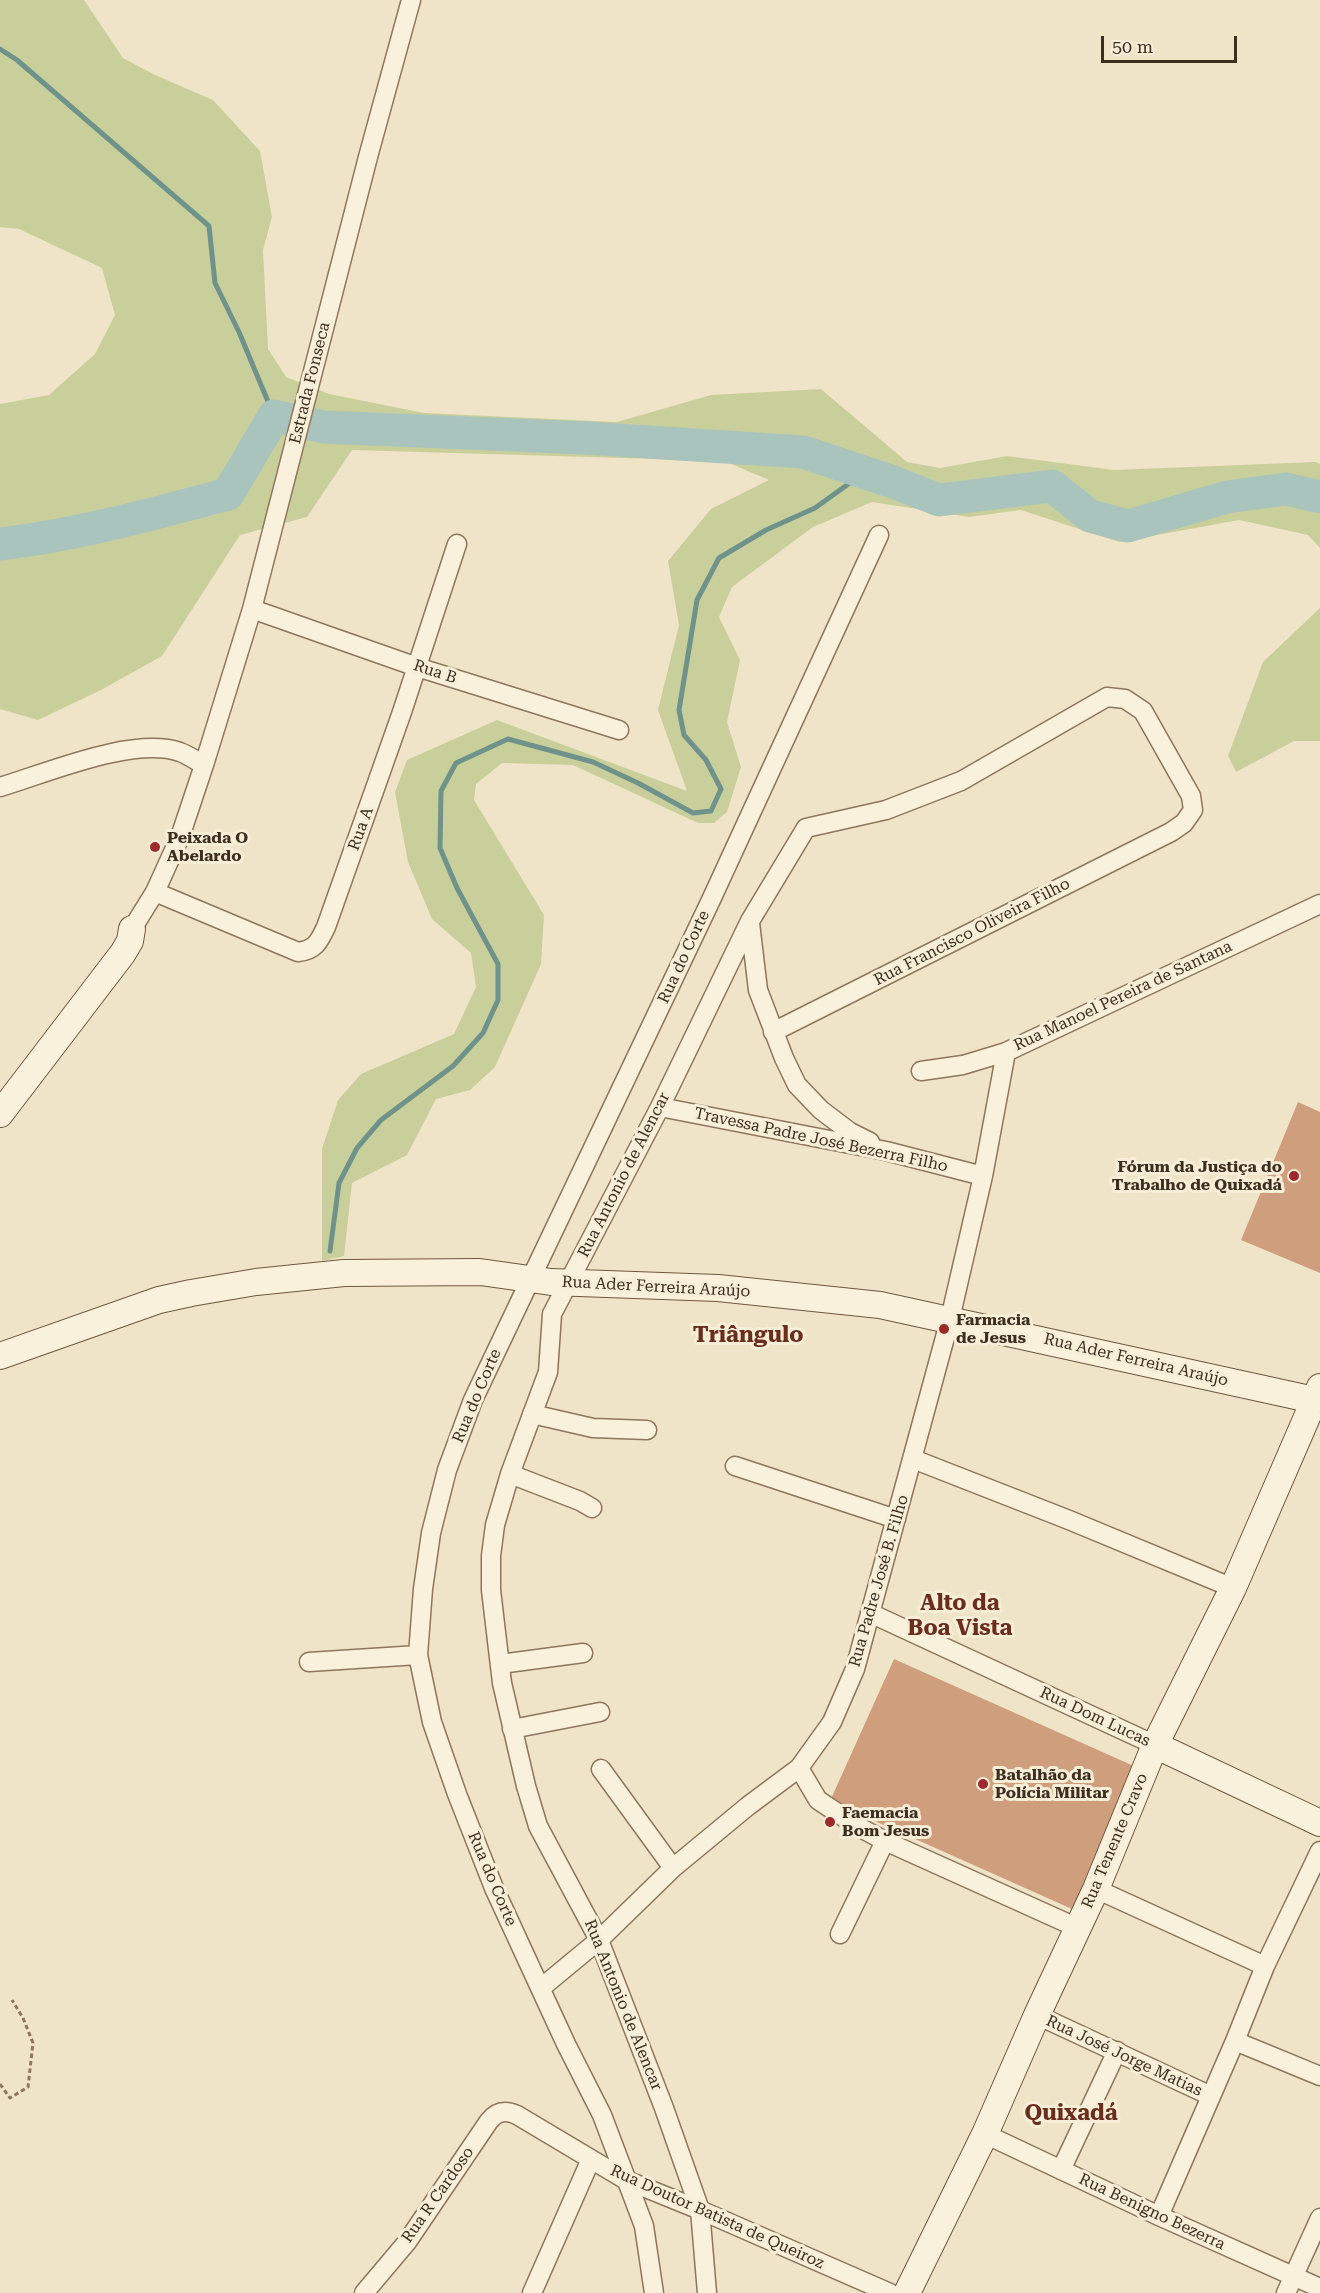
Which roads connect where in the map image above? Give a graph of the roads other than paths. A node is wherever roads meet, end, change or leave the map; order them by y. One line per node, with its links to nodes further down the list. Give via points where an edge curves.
1 (411, 0): 4 (street, Estrada Fonseca)
2 (879, 535): 21 (street, Rua do Corte)
3 (457, 544): 5 (street, Rua A)
4 (252, 609): 5 (street, Rua B); 7 (street, Estrada Fonseca)
5 (417, 667): 6 (street, Rua B); 10 (street, Rua A, via 318,944 298,952)
6 (619, 730)
7 (204, 765): 8 (street, via 180,752 120,750); 10 (street, Estrada Fonseca, via 180,837)
8 (0, 787)
9 (806, 828): 12 (street, Rua Antonio de Alencar); 14 (street, Rua Francisco Oliveira Filho, via 886,810 961,781 1107,697 1125,699 1143,711 1191,796 1193,810 1171,832)
10 (155, 892): 13 (street, Estrada Fonseca)
11 (1320, 904): 15 (street, Rua Manoel Pereira de Santana)
12 (750, 921): 14 (street, via 758,990); 18 (street, Rua Antonio de Alencar)
13 (132, 929): 17 (street, via 120,935 106,952)
14 (773, 1032): 19 (street, via 808,1099 850,1132)
15 (1006, 1052): 16 (street, Rua Manoel Pereira de Santana, via 963,1065); 20 (street, Rua Padre José B. Filho)
16 (921, 1071)
17 (2, 1101)
18 (660, 1107): 19 (street, Travessa Padre José Bezerra Filho); 22 (street, Rua Antonio de Alencar)
19 (886, 1151): 20 (street, Travessa Padre José Bezerra Filho)
20 (982, 1176): 23 (street, Rua Padre José B. Filho)
21 (532, 1279): 22 (street, Rua Ader Ferreira Araújo); 24 (street, Rua Ader Ferreira Araújo, via 480,1272 344,1272 256,1282 159,1300); 36 (street, Rua do Corte, via 473,1400 447,1470 431,1533)
22 (568, 1282): 23 (street, Rua Ader Ferreira Araújo, via 794,1295 880,1305); 26 (street, Rua Antonio de Alencar, via 552,1314 548,1372)
23 (950, 1319): 25 (street, Rua Ader Ferreira Araújo); 28 (street, Rua Padre José B. Filho)
24 (0, 1356)
25 (1317, 1394): 33 (street, Rua Tenente Cravo)
26 (532, 1414): 27 (street, via 593,1428); 30 (street, Rua Antonio de Alencar)
27 (647, 1430)
28 (913, 1459): 32 (street, Rua Padre José B. Filho); 33 (street)
29 (735, 1467): 32 (street)
30 (510, 1474): 31 (street); 38 (street, Rua Antonio de Alencar, via 495,1525 491,1556)
31 (592, 1508)
32 (896, 1519): 34 (street, Rua Padre José B. Filho)
33 (1233, 1588): 41 (street, Rua Tenente Cravo)
34 (870, 1613): 41 (street, Rua Dom Lucas); 42 (street, Rua Padre José B. Filho, via 843,1698)
35 (583, 1653): 38 (street)
36 (418, 1655): 37 (street); 53 (street, Rua do Corte, via 432,1722 457,1794)
37 (309, 1662)
38 (500, 1664): 40 (street, Rua Antonio de Alencar)
39 (600, 1712): 40 (street)
40 (512, 1729): 51 (street, Rua Antonio de Alencar, via 538,1826)
41 (1155, 1745): 44 (street, Rua Dom Lucas); 48 (street, Rua Tenente Cravo)
42 (799, 1768): 45 (street, via 818,1800); 47 (street, Rua Padre José B. Filho)
43 (601, 1769): 47 (street)
44 (1320, 1823)
45 (885, 1841): 49 (street); 50 (street)
46 (1320, 1851): 52 (street)
47 (673, 1868): 51 (street, Rua Padre José B. Filho)
48 (1096, 1889): 49 (street, Rua Tenente Cravo); 52 (street)
49 (1078, 1928): 54 (street, Rua Tenente Cravo)
50 (840, 1934)
51 (599, 1940): 53 (street, Rua Padre José B. Filho); 64 (street, Rua Antonio de Alencar)
52 (1265, 1966): 55 (street)
53 (540, 1988): 63 (street, Rua do Corte, via 602,2115)
54 (1037, 2015): 56 (street, Rua José Jorge Matias); 60 (street, Rua Tenente Cravo)
55 (1235, 2041): 57 (street); 58 (street)
56 (1116, 2051): 58 (street, Rua José Jorge Matias); 62 (street)
57 (1320, 2076)
58 (1211, 2096): 65 (street)
59 (517, 2115): 61 (street, Rua Doutor Batista de Queiroz); 69 (street, Rua R Cardoso, via 494,2115 407,2242)
60 (985, 2134): 62 (street, Rua Benigno Bezerra); 74 (street, Rua Tenente Cravo)
61 (591, 2159): 63 (street, Rua Doutor Batista de Queiroz); 70 (street)
62 (1061, 2170): 65 (street, Rua Benigno Bezerra)
63 (626, 2180): 64 (street, Rua Doutor Batista de Queiroz); 71 (street, Rua do Corte, via 644,2226)
64 (700, 2210): 72 (street, Rua Antonio de Alencar); 73 (street, Rua Doutor Batista de Queiroz)
65 (1158, 2216): 67 (street, Rua Benigno Bezerra)
66 (1320, 2218): 67 (street)
67 (1294, 2276): 68 (street, Rua Benigno Bezerra); 75 (street)
68 (1320, 2288)
69 (364, 2293)
70 (532, 2293)
71 (654, 2293)
72 (707, 2293)
73 (890, 2293)
74 (907, 2293)
75 (1286, 2293)

